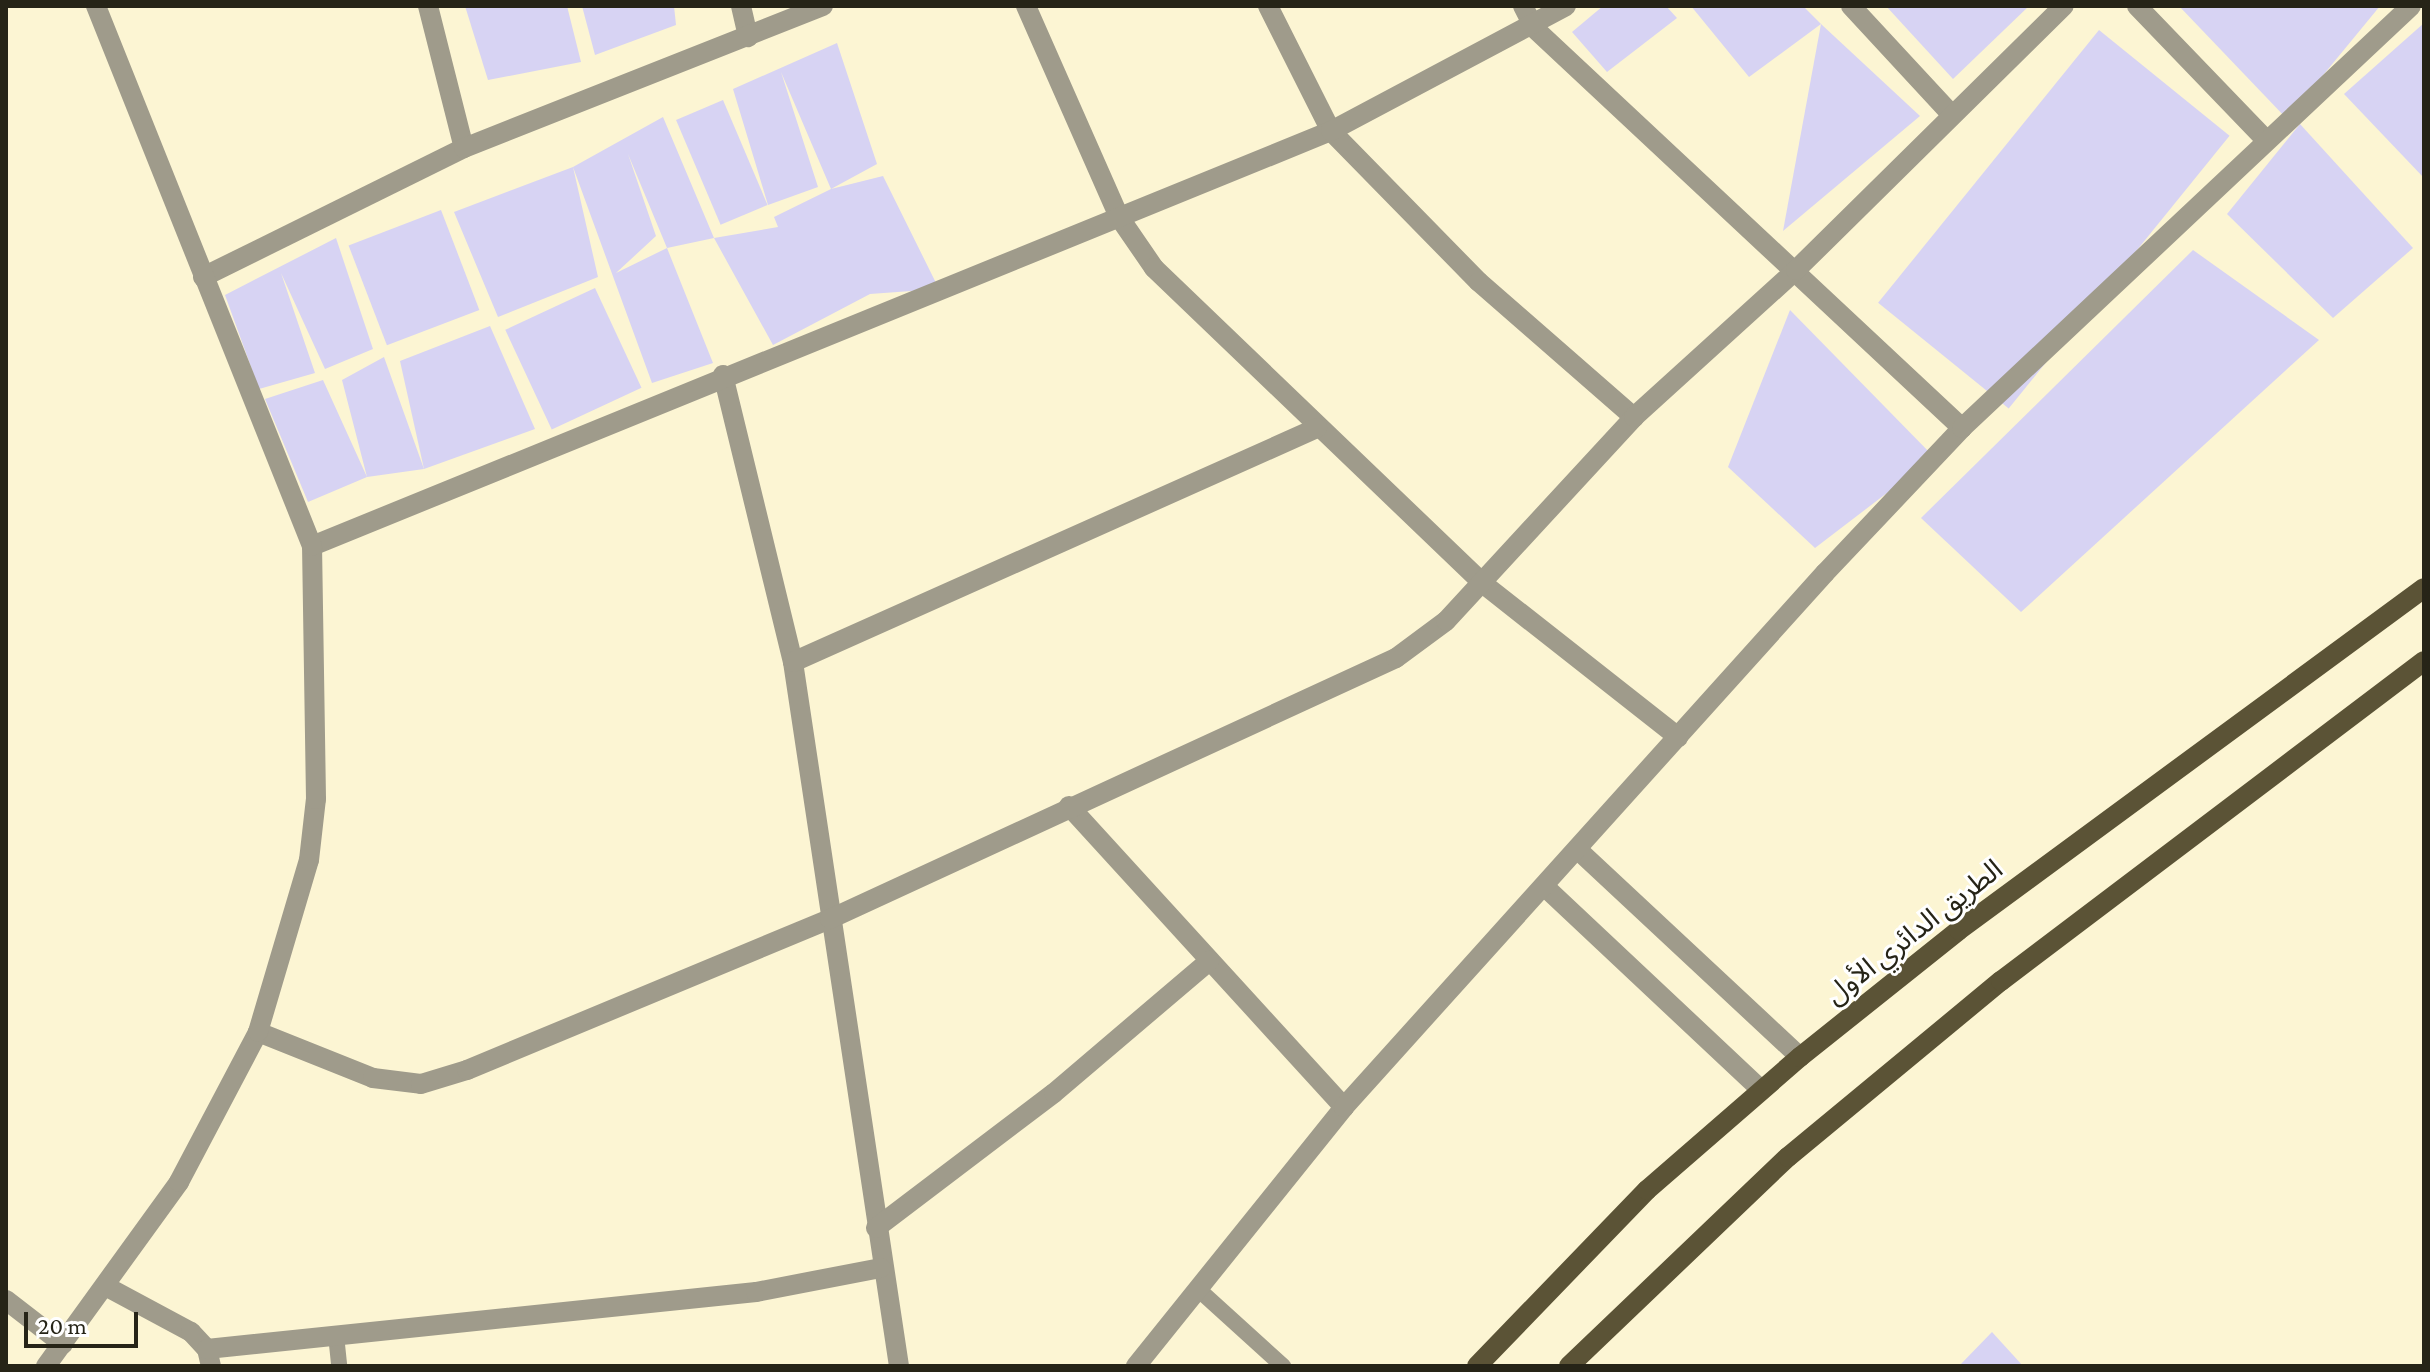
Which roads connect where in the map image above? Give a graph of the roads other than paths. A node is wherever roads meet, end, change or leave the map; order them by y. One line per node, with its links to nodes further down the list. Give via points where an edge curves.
1 (96, 6): 21 (street)
2 (428, 6): 18 (street)
3 (741, 6): 14 (street)
4 (823, 6): 14 (street)
5 (1026, 6): 19 (street)
6 (1268, 6): 16 (street)
7 (1523, 6): 13 (street)
8 (1566, 6): 13 (street)
9 (1851, 6): 15 (street)
10 (2064, 6): 15 (street)
11 (2137, 6): 17 (street)
12 (2411, 6): 17 (street)
13 (1534, 28): 16 (street); 20 (street)
14 (748, 37): 18 (street)
15 (1950, 113): 20 (street)
16 (1331, 131): 19 (street); 23 (street, via 1479,282)
17 (2265, 139): 25 (street)
18 (464, 148): 21 (street)
19 (1119, 217): 22 (street); 24 (street, via 1154,268)
20 (1796, 270): 23 (street); 25 (street)
21 (203, 277): 26 (street)
22 (723, 375): 26 (street); 30 (street)
23 (1634, 417): 27 (street)
24 (1317, 428): 27 (street); 30 (street)
25 (1962, 428): 31 (street)
26 (312, 546): 37 (street, via 316,799 309,860)
27 (1481, 582): 31 (street); 32 (street, via 1446,621 1396,658)
28 (2424, 588): 38 (main road, الطريق الدائري الأول, via 1959,930)
29 (2424, 661): 55 (main road, via 2001,981 1788,1157)
30 (793, 662): 35 (street)
31 (1678, 737): 33 (street)
32 (1069, 806): 35 (street); 36 (street)
33 (1577, 849): 34 (street); 38 (street)
34 (1544, 886): 39 (street); 40 (street)
35 (830, 919): 37 (street, via 421,1084 373,1078); 41 (street)
36 (1209, 961): 40 (street); 41 (street, via 1054,1093)
37 (258, 1032): 43 (street, via 179,1182)
38 (1800, 1057): 39 (main road, الطريق الدائري الأول)
39 (1761, 1090): 54 (main road, الطريق الدائري الأول, via 1647,1190)
40 (1344, 1107): 44 (street)
41 (876, 1228): 42 (street)
42 (881, 1268): 46 (street, via 756,1292); 52 (street)
43 (109, 1288): 47 (street); 48 (street, via 191,1332)
44 (1198, 1289): 49 (street); 53 (lane)
45 (6, 1300): 47 (street)
46 (336, 1335): 48 (street); 51 (lane)
47 (63, 1344): 50 (street)
48 (209, 1357)
49 (1141, 1365)
50 (46, 1366)
51 (339, 1366)
52 (899, 1366)
53 (1283, 1366)
54 (1477, 1366)
55 (1569, 1366)

